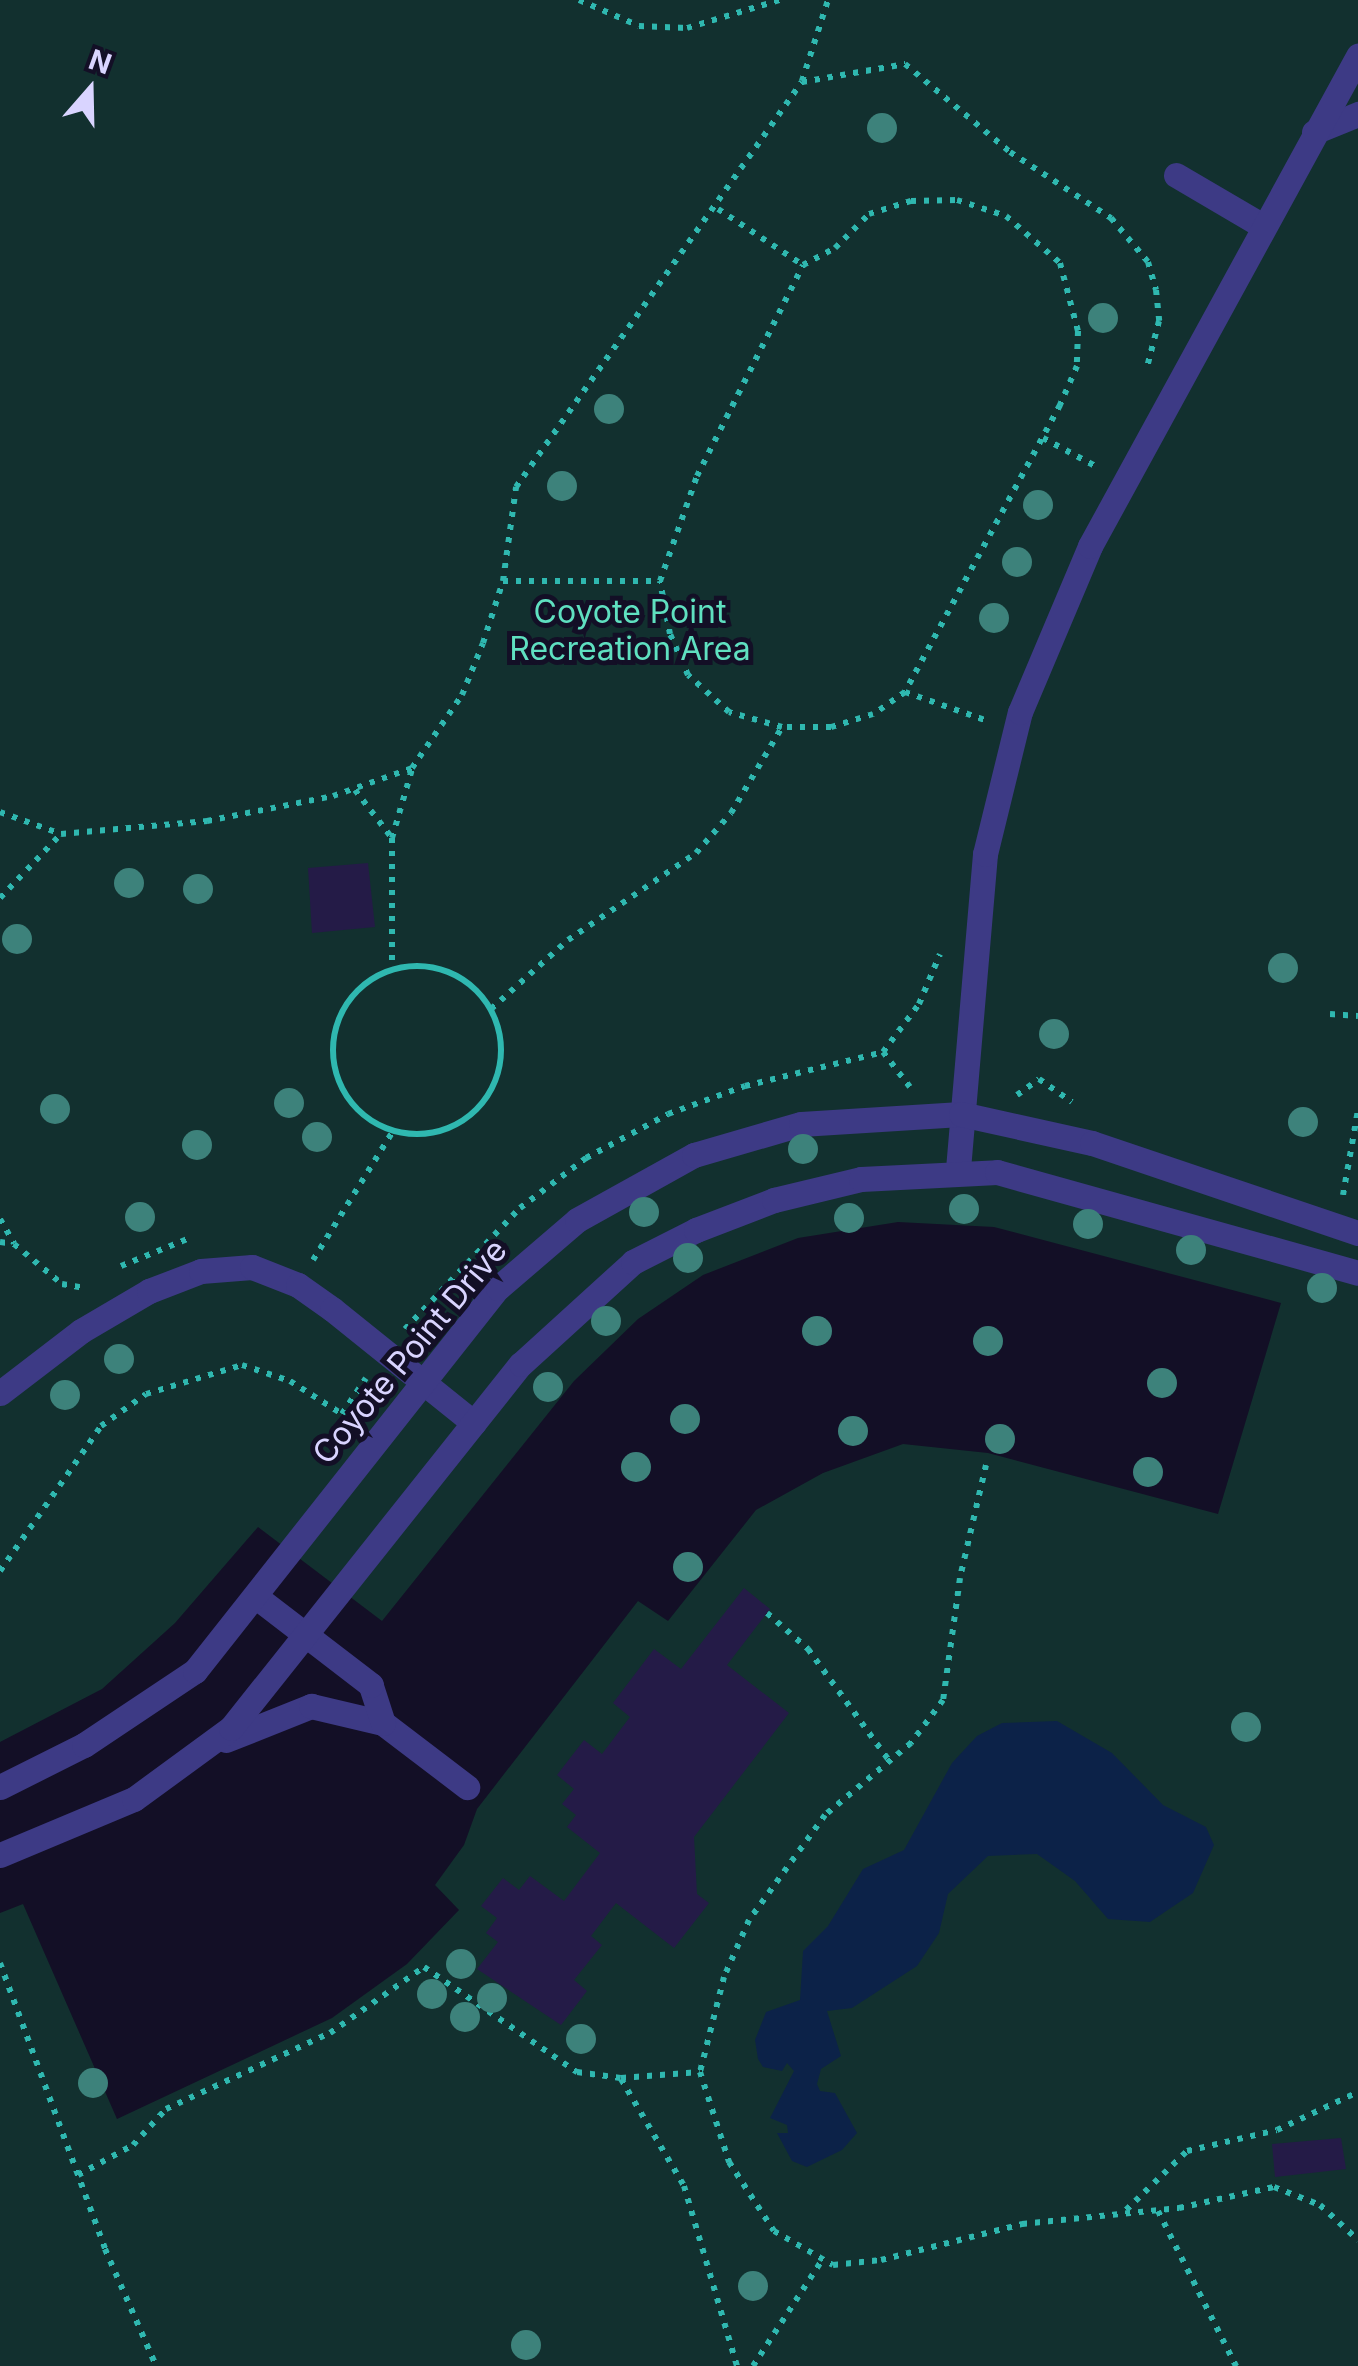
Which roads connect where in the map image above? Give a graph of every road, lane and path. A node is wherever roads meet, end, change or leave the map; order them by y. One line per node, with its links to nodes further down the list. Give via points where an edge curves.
1 (578, 0): 2 (path, via 639,26 688,28)
2 (780, 0)
3 (828, 0): 5 (path)
4 (1358, 56): 7 (street)
5 (802, 82): 9 (path); 12 (path, via 905,64 1010,152 1111,218 1148,262 1156,290 1159,321)
6 (1358, 114): 7 (street)
7 (1314, 132): 10 (street)
8 (1176, 175): 10 (street)
9 (718, 209): 11 (path); 17 (path, via 516,487)
10 (1263, 226): 16 (street)
11 (803, 264): 13 (path, via 835,248 870,214 910,201 957,200 1006,216 1060,263 1078,331 1078,366); 18 (path, via 697,476)
12 (1142, 378)
13 (1042, 438): 15 (path); 19 (path)
14 (1102, 451): 15 (path)
15 (1094, 466): 16 (path)
16 (1124, 482): 21 (street, via 1058,612)
17 (503, 581): 18 (path); 22 (path, via 462,694)
18 (660, 581): 20 (path, via 670,634 688,675 729,712)
19 (905, 692): 20 (path, via 873,714 831,727); 21 (path)
20 (782, 727): 29 (path, via 730,813 696,853 568,940)
21 (1015, 730): 33 (street, via 985,854)
22 (412, 768): 23 (path); 26 (path)
23 (355, 790): 25 (path, via 206,821); 26 (path)
24 (0, 812): 25 (path)
25 (61, 834): 27 (path)
26 (392, 838): 28 (path)
27 (0, 898)
28 (392, 969): 29 (path, via 420,965 448,972); 34 (path, via 349,1000 332,1050 349,1100)
29 (491, 1008): 34 (path, via 500,1064 473,1113 450,1128)
30 (1330, 1014): 31 (path)
31 (1358, 1016)
32 (1358, 1110): 36 (path)
33 (960, 1114): 35 (street); 38 (street, Coyote Point Drive, via 1092,1143); 43 (street, Coyote Point Drive, via 768,1130 658,1171 537,1252 498,1288)
34 (393, 1131): 40 (path)
35 (958, 1170): 41 (street, via 1027,1180); 45 (street, via 802,1192 661,1246 578,1308)
36 (1343, 1196)
37 (0, 1220): 39 (path)
38 (1358, 1233)
39 (14, 1244)
40 (312, 1261)
41 (1358, 1273)
42 (364, 1382): 47 (path, via 342,1414 290,1382 242,1366 146,1394 101,1426)
43 (424, 1382): 44 (street, via 298,1285 252,1267 201,1270 149,1291 81,1331); 45 (street); 48 (street, Coyote Point Drive)
44 (0, 1393)
45 (474, 1423): 50 (street)
46 (986, 1465): 53 (path, via 960,1578 943,1700 925,1729)
47 (0, 1572)
48 (255, 1596): 50 (street); 54 (street, Coyote Point Drive, via 207,1658 170,1690 84,1745)
49 (766, 1613): 53 (path, via 808,1649)
50 (308, 1637): 51 (street, via 372,1686); 52 (street)
51 (383, 1723): 52 (street, via 310,1706); 55 (street)
52 (207, 1748): 56 (street, via 134,1799)
53 (888, 1760): 58 (path, via 825,1815 750,1920 724,1977)
54 (0, 1787)
55 (466, 1788)
56 (0, 1855)
57 (0, 1963): 61 (path)
58 (700, 2072): 59 (path); 65 (path, via 729,2162 751,2204 774,2232)
59 (620, 2078): 61 (path, via 562,2064 424,1966 330,2033 166,2109 133,2145); 67 (path, via 684,2186)
60 (1358, 2092): 62 (path, via 1277,2130 1187,2151)
61 (78, 2174): 66 (path)
62 (1126, 2210): 63 (path); 65 (path, via 1022,2224 860,2264)
63 (1158, 2210): 64 (path, via 1288,2188 1320,2205); 69 (path)
64 (1358, 2240)
65 (822, 2260): 68 (path)
66 (156, 2366)
67 (738, 2366)
68 (752, 2366)
69 (1236, 2366)

